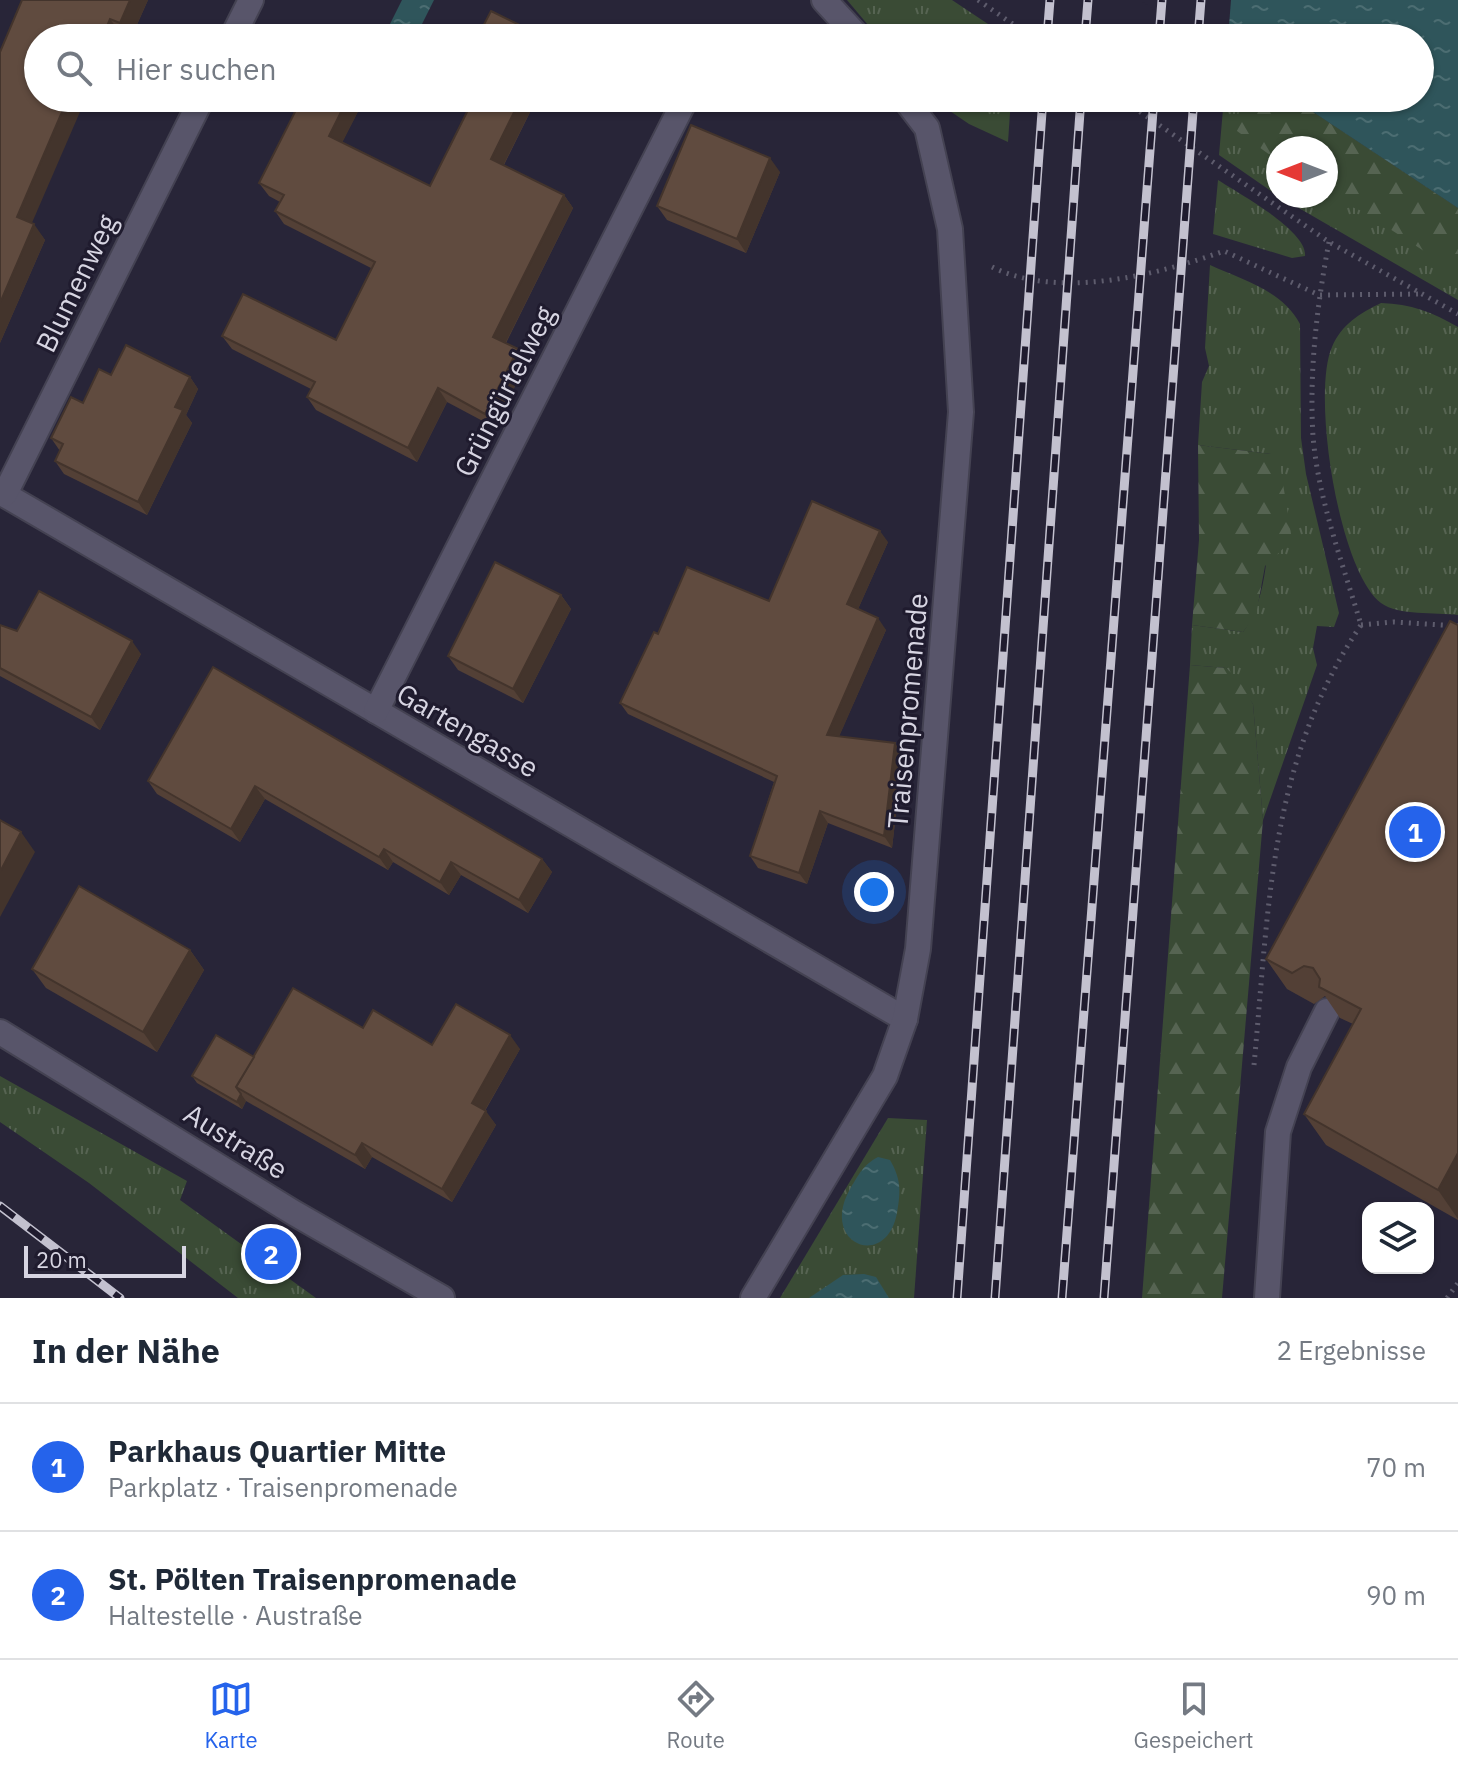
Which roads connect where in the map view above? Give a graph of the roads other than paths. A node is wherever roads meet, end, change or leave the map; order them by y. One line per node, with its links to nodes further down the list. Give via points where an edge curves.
1 (251, 0): 3 (street)
2 (824, 0): 4 (street)
3 (239, 24)
4 (846, 24)
5 (195, 112): 8 (street, Blumenweg)
6 (679, 112): 9 (street, Grüngürtelweg)
7 (915, 112): 11 (street, Traisenpromenade, via 927,128 950,229 961,412 918,949)
8 (2, 493): 9 (street, Gartengasse)
9 (376, 711): 11 (street, Gartengasse)
10 (1327, 1011): 15 (street, via 1299,1067 1278,1132)
11 (905, 1019): 14 (street, Traisenpromenade, via 885,1076)
12 (0, 1032): 13 (street, Austraße)
13 (442, 1298)
14 (753, 1298)
15 (1267, 1298)

